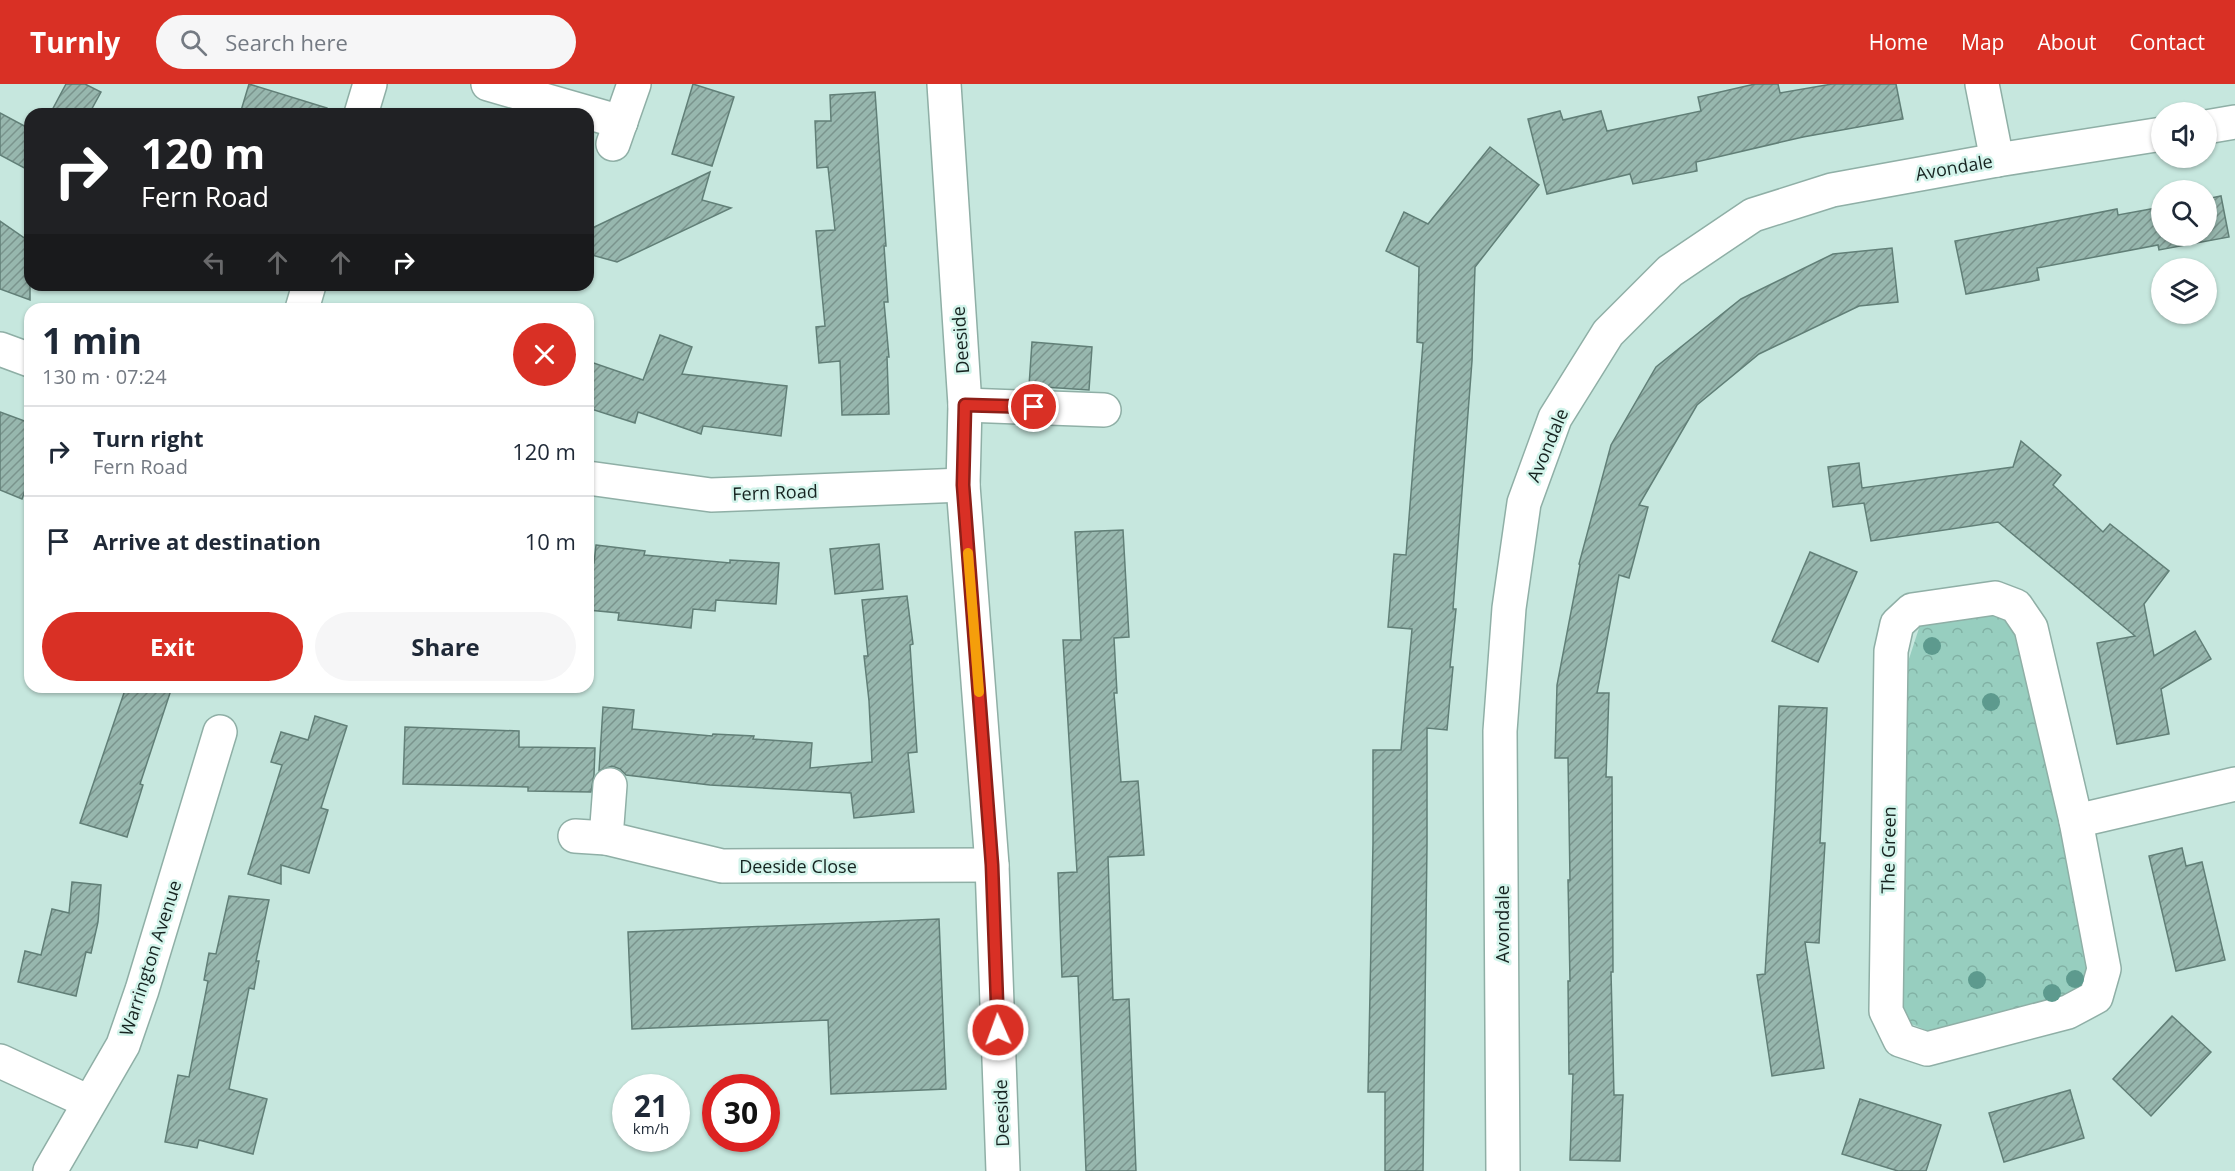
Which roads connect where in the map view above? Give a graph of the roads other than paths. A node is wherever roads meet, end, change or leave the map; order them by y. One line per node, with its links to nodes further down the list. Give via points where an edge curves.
1 (370, 84): 6 (street)
2 (488, 84): 7 (street)
3 (634, 84): 9 (street, via 617,133)
4 (944, 84): 15 (street, Deeside)
5 (1982, 84): 12 (street)
6 (363, 108)
7 (551, 108)
8 (2235, 122): 10 (street)
9 (594, 124)
10 (2217, 125)
11 (2151, 136): 12 (street, Avondale)
12 (1997, 159): 28 (street, Avondale, via 1832,190 1753,215 1670,271 1608,333 1555,418 1524,503 1509,608 1500,731)
13 (0, 349): 14 (street)
14 (24, 358)
15 (965, 405): 16 (street); 18 (street, Deeside)
16 (1104, 410)
17 (594, 479): 18 (street, Fern Road, via 711,495)
18 (963, 485): 23 (street, Deeside)
19 (220, 732): 25 (street, Warrington Avenue, via 123,1045)
20 (2235, 784): 22 (street)
21 (610, 785): 23 (street, Deeside Close, via 591,837 722,866)
22 (2076, 821): 22 (street, The Green, via 2031,628 2016,606 1995,598 1912,610 1897,624 1891,651 1886,1011 1900,1040 1927,1049 2068,1012 2096,996 2104,969)
23 (992, 865): 27 (street, Deeside)
24 (0, 1061): 25 (street)
25 (89, 1102): 26 (street, Warrington Avenue)
26 (50, 1171)
27 (1003, 1171)
28 (1503, 1171)

